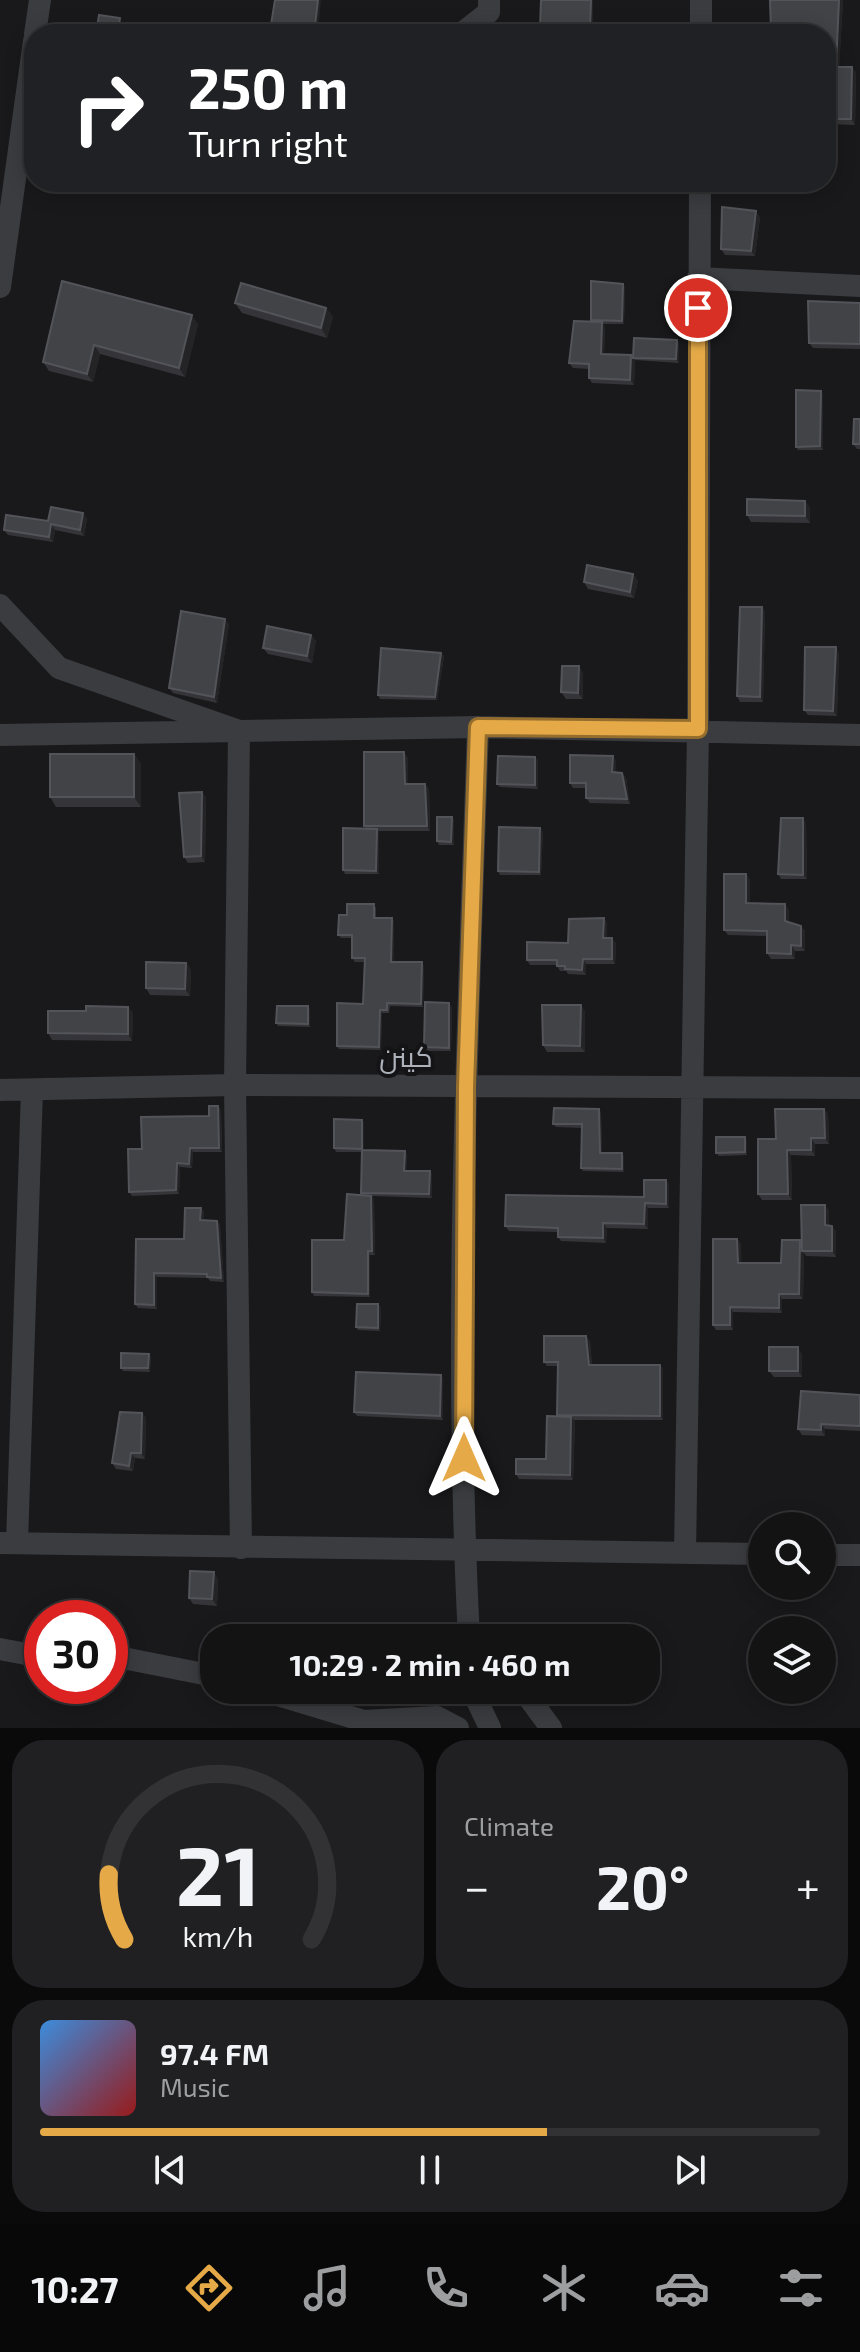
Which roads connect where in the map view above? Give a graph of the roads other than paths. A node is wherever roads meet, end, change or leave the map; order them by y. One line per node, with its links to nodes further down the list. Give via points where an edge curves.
1 (40, 0): 4 (street)
2 (489, 0): 5 (street, via 489,12)
3 (701, 0): 6 (street)
4 (36, 24)
5 (474, 24)
6 (701, 24)
7 (24, 125): 11 (street)
8 (700, 192): 9 (street)
9 (698, 278): 10 (street); 14 (street)
10 (860, 286)
11 (0, 287)
12 (0, 605): 15 (street, via 59,668)
13 (478, 727): 14 (street); 15 (street); 19 (street)
14 (698, 729): 17 (street); 20 (street)
15 (239, 731): 16 (street); 18 (street)
16 (0, 735)
17 (860, 735)
18 (235, 1085): 19 (street, كينن); 23 (street, كينن); 25 (street)
19 (466, 1087): 20 (street, كينن); 26 (street)
20 (693, 1087): 21 (street, كينن); 27 (street)
21 (860, 1088)
22 (0, 1090): 23 (street, كينن)
23 (32, 1090): 24 (street)
24 (9, 1543): 25 (street)
25 (241, 1548): 26 (street)
26 (463, 1551): 27 (street); 31 (street)
27 (685, 1553): 28 (street)
28 (748, 1554)
29 (836, 1555): 30 (street)
30 (860, 1555)
31 (467, 1609): 32 (street); 33 (street)
32 (468, 1624)
33 (477, 1624)
34 (0, 1649): 35 (street)
35 (24, 1654)
36 (128, 1659): 37 (street)
37 (200, 1673)
38 (308, 1704): 41 (street, via 364,1721 437,1717)
39 (479, 1704): 42 (street)
40 (533, 1704): 43 (street)
41 (458, 1728)
42 (490, 1728)
43 (551, 1728)

